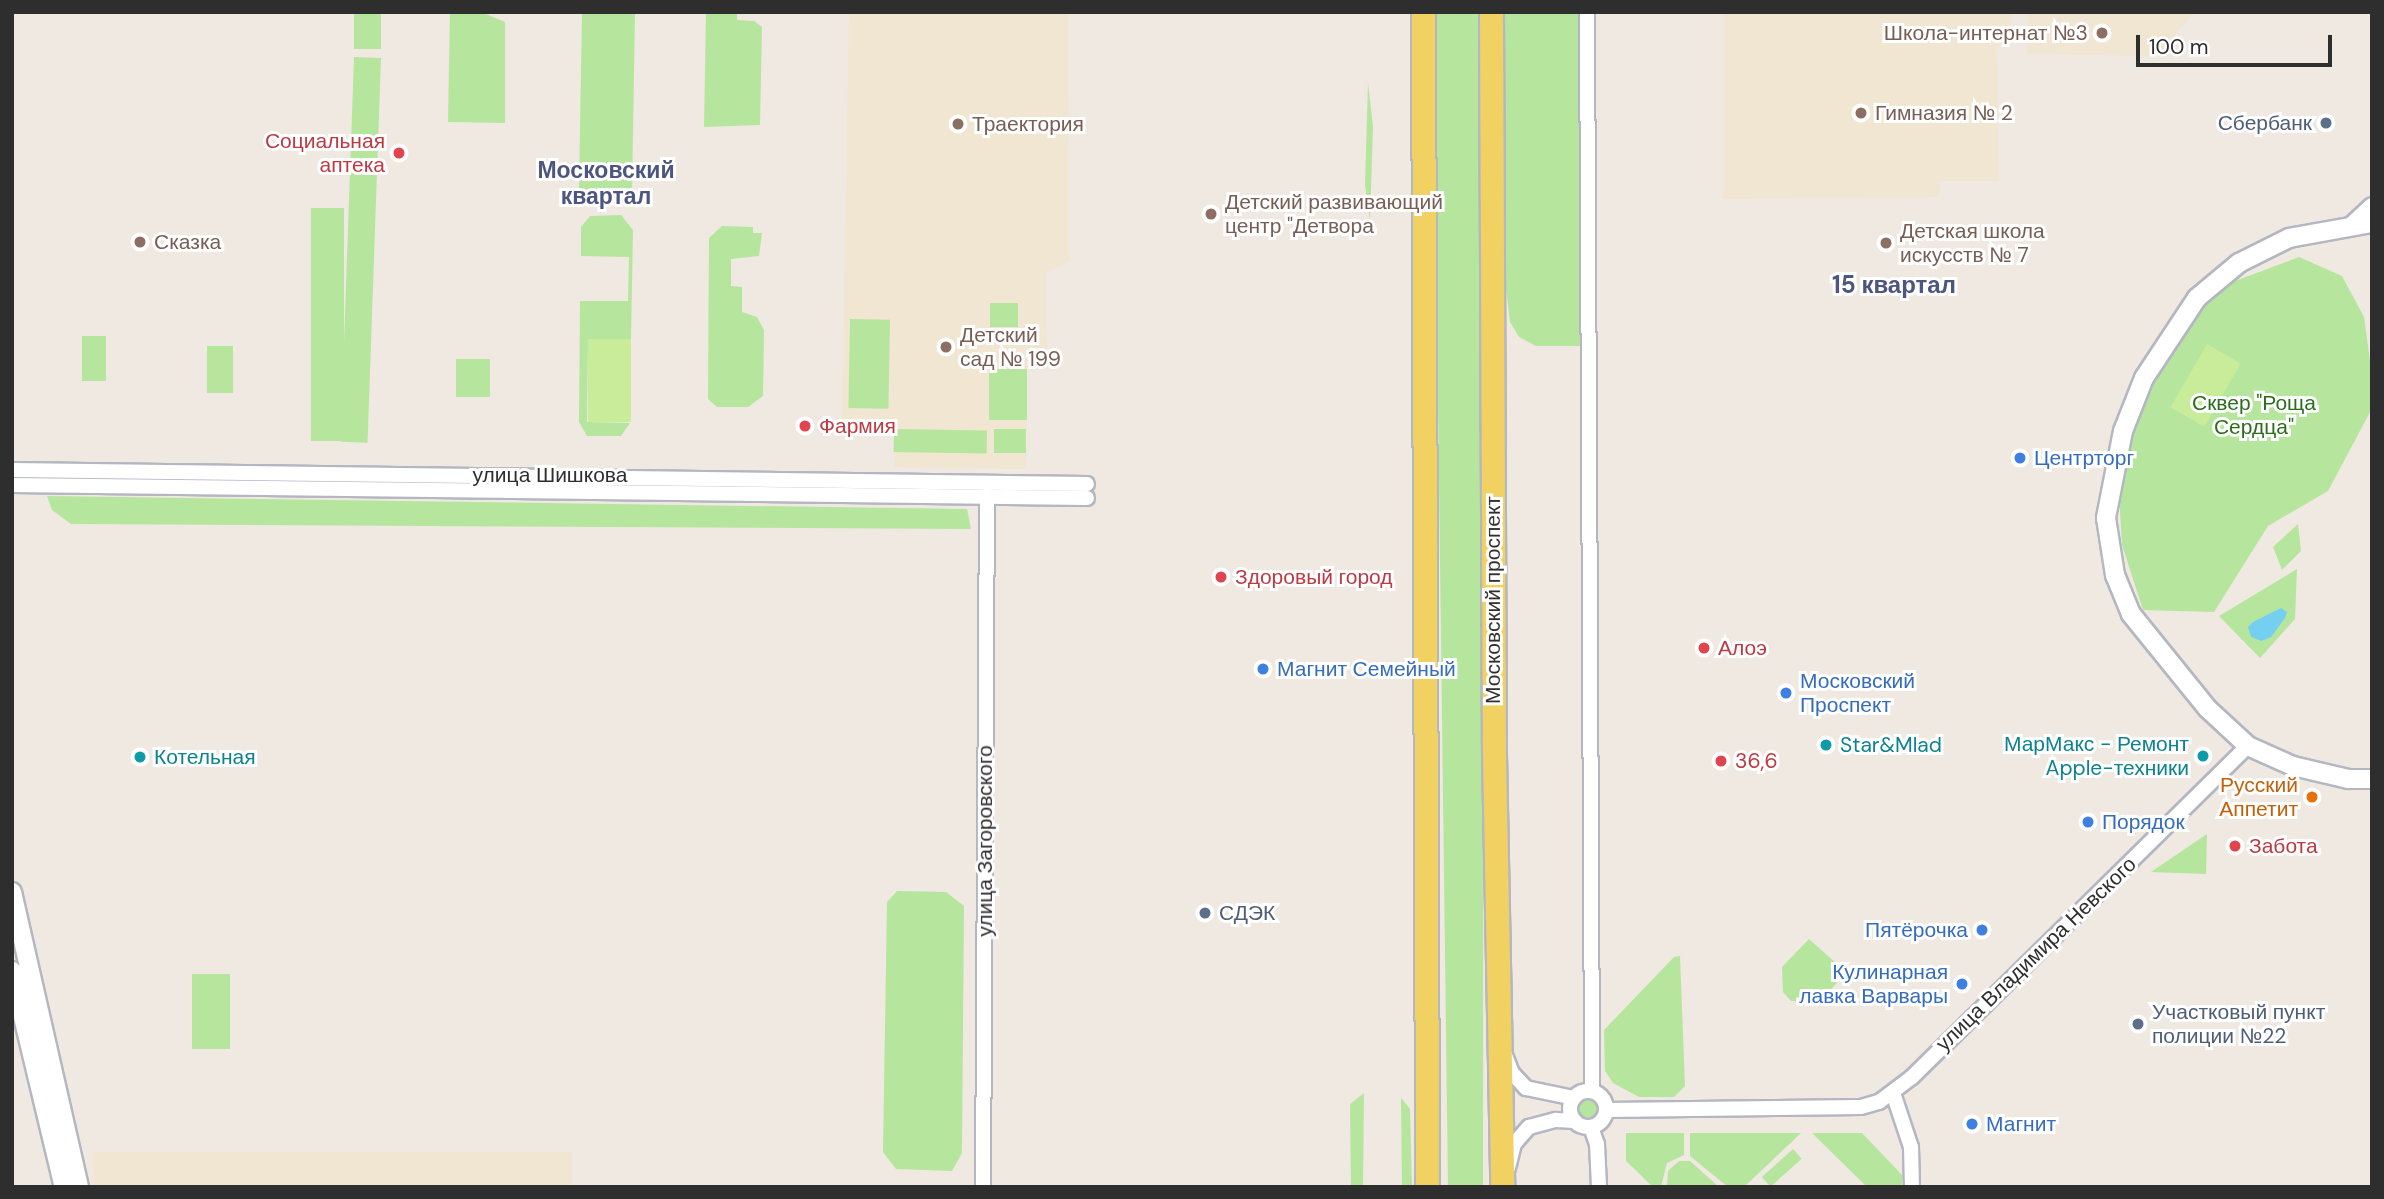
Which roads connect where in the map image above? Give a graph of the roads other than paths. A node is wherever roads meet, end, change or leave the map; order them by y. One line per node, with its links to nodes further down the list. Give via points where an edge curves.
1 (1408, 12): 5 (main road, via 1409,50)
2 (1423, 12): 5 (main road)
3 (1491, 12): 16 (main road, Московский проспект, via 1494,742)
4 (1587, 12): 17 (street)
5 (1422, 126): 26 (main road)
6 (2372, 206): 8 (street)
7 (2372, 223): 8 (street)
8 (2353, 225): 12 (street, via 2290,238 2239,263 2197,298 2144,378 2123,431 2108,495 2107,541 2131,614 2175,672)
9 (12, 470): 11 (street, улица Шишкова, via 1087,491)
10 (12, 485): 11 (street, улица Шишкова)
11 (987, 495): 25 (street, улица Загоровского)
12 (2248, 746): 13 (street, via 2315,773); 18 (street, улица Владимира Невского)
13 (2372, 779)
14 (12, 892): 24 (street)
15 (12, 971): 23 (street)
16 (1502, 1045): 19 (street, via 1512,1073 1526,1087); 27 (main road, Московский проспект)
17 (1592, 1091): 19 (street); 20 (street, via 1601,1097)
18 (1894, 1093): 20 (street, via 1861,1107); 29 (street, via 1911,1147)
19 (1574, 1098): 21 (street, via 1570,1112)
20 (1606, 1110): 22 (street, via 1604,1119)
21 (1575, 1121): 22 (street); 27 (street, via 1546,1121 1522,1133 1514,1144)
22 (1591, 1127): 28 (street)
23 (64, 1187)
24 (79, 1187)
25 (983, 1187)
26 (1427, 1187)
27 (1503, 1187)
28 (1600, 1187)
29 (1912, 1187)

